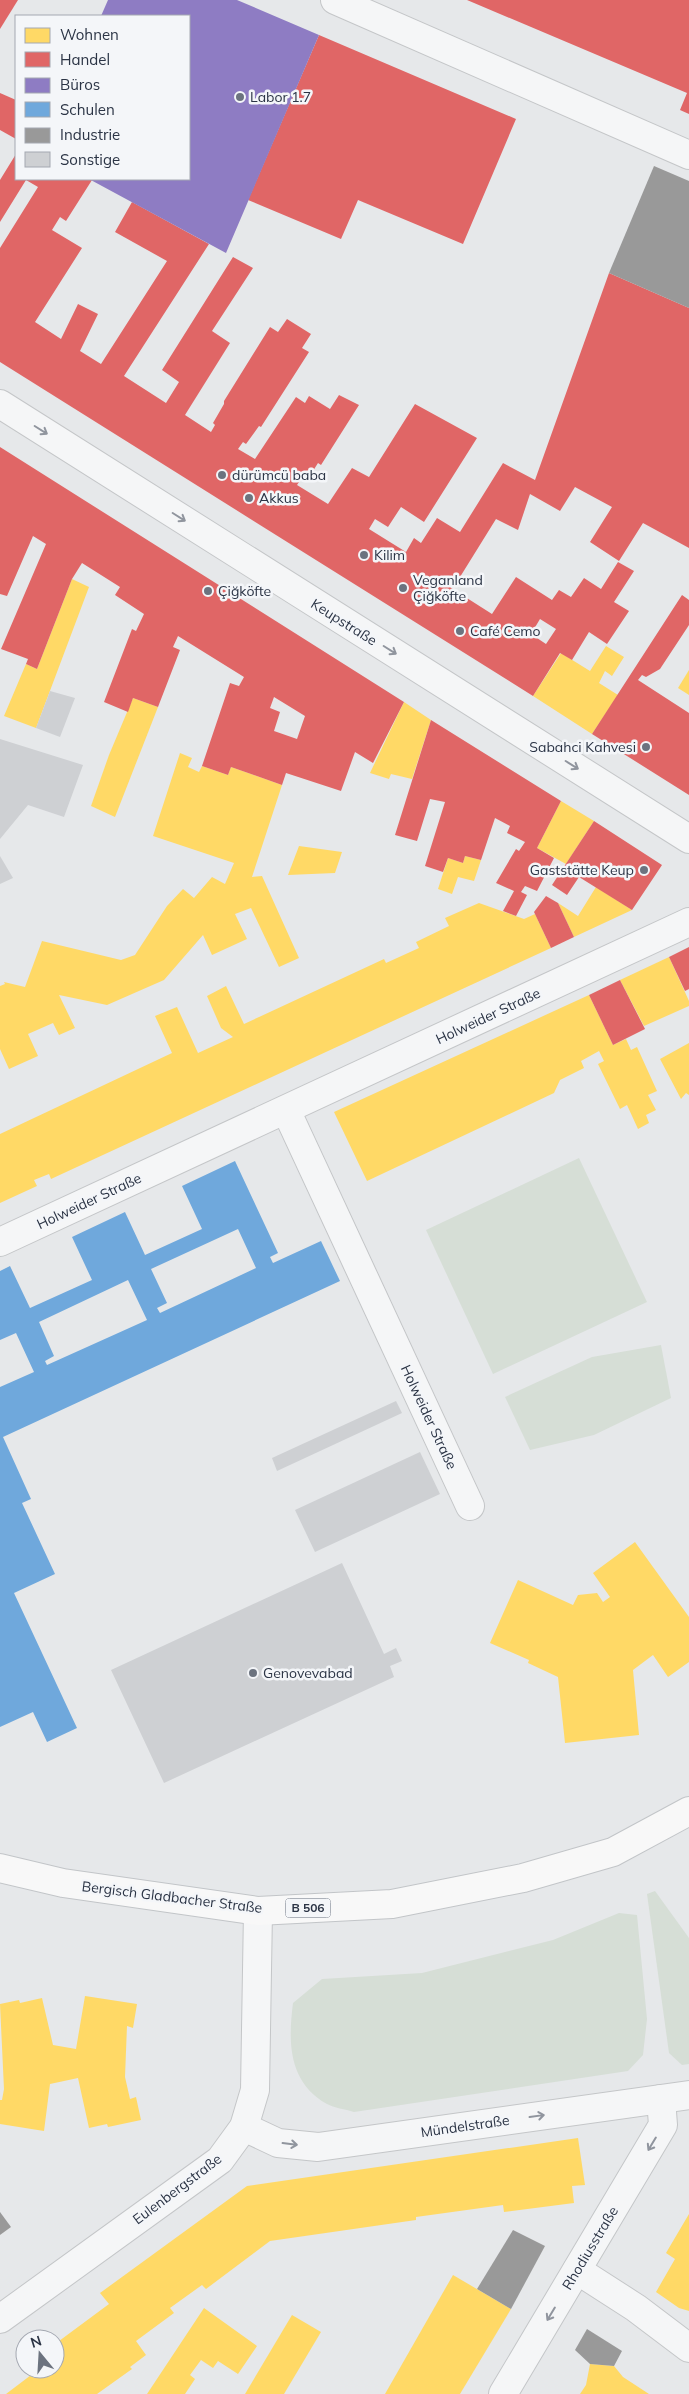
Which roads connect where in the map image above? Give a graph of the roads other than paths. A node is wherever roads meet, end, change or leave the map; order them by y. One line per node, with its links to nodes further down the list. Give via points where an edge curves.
1 (345, 2): 2 (street)
2 (689, 155)
3 (0, 404): 4 (street, Keupstraße, one-way to 4)
4 (689, 839)
5 (689, 922): 6 (street, Holweider Straße)
6 (286, 1110): 7 (street, Holweider Straße); 8 (street, Holweider Straße)
7 (0, 1242)
8 (470, 1506)
9 (689, 1812): 11 (main road, Bergisch Gladbacher Straße / B 506, via 613,1852 524,1878 392,1904)
10 (0, 1868): 11 (main road, Bergisch Gladbacher Straße / B 506, via 63,1883)
11 (258, 1911): 14 (street, Eulenbergstraße, via 255,2090)
12 (689, 2095): 13 (street, Mündelstraße)
13 (661, 2099): 14 (street, Mündelstraße, one-way to 13, via 278,2143 318,2148); 15 (street, Rhodiusstraße, one-way to 15, via 663,2125)
14 (244, 2127): 16 (street, Eulenbergstraße, via 220,2160)
15 (576, 2270): 17 (street, via 636,2308); 18 (street, Rhodiusstraße, one-way to 18)
16 (0, 2319)
17 (689, 2348)
18 (503, 2394)

